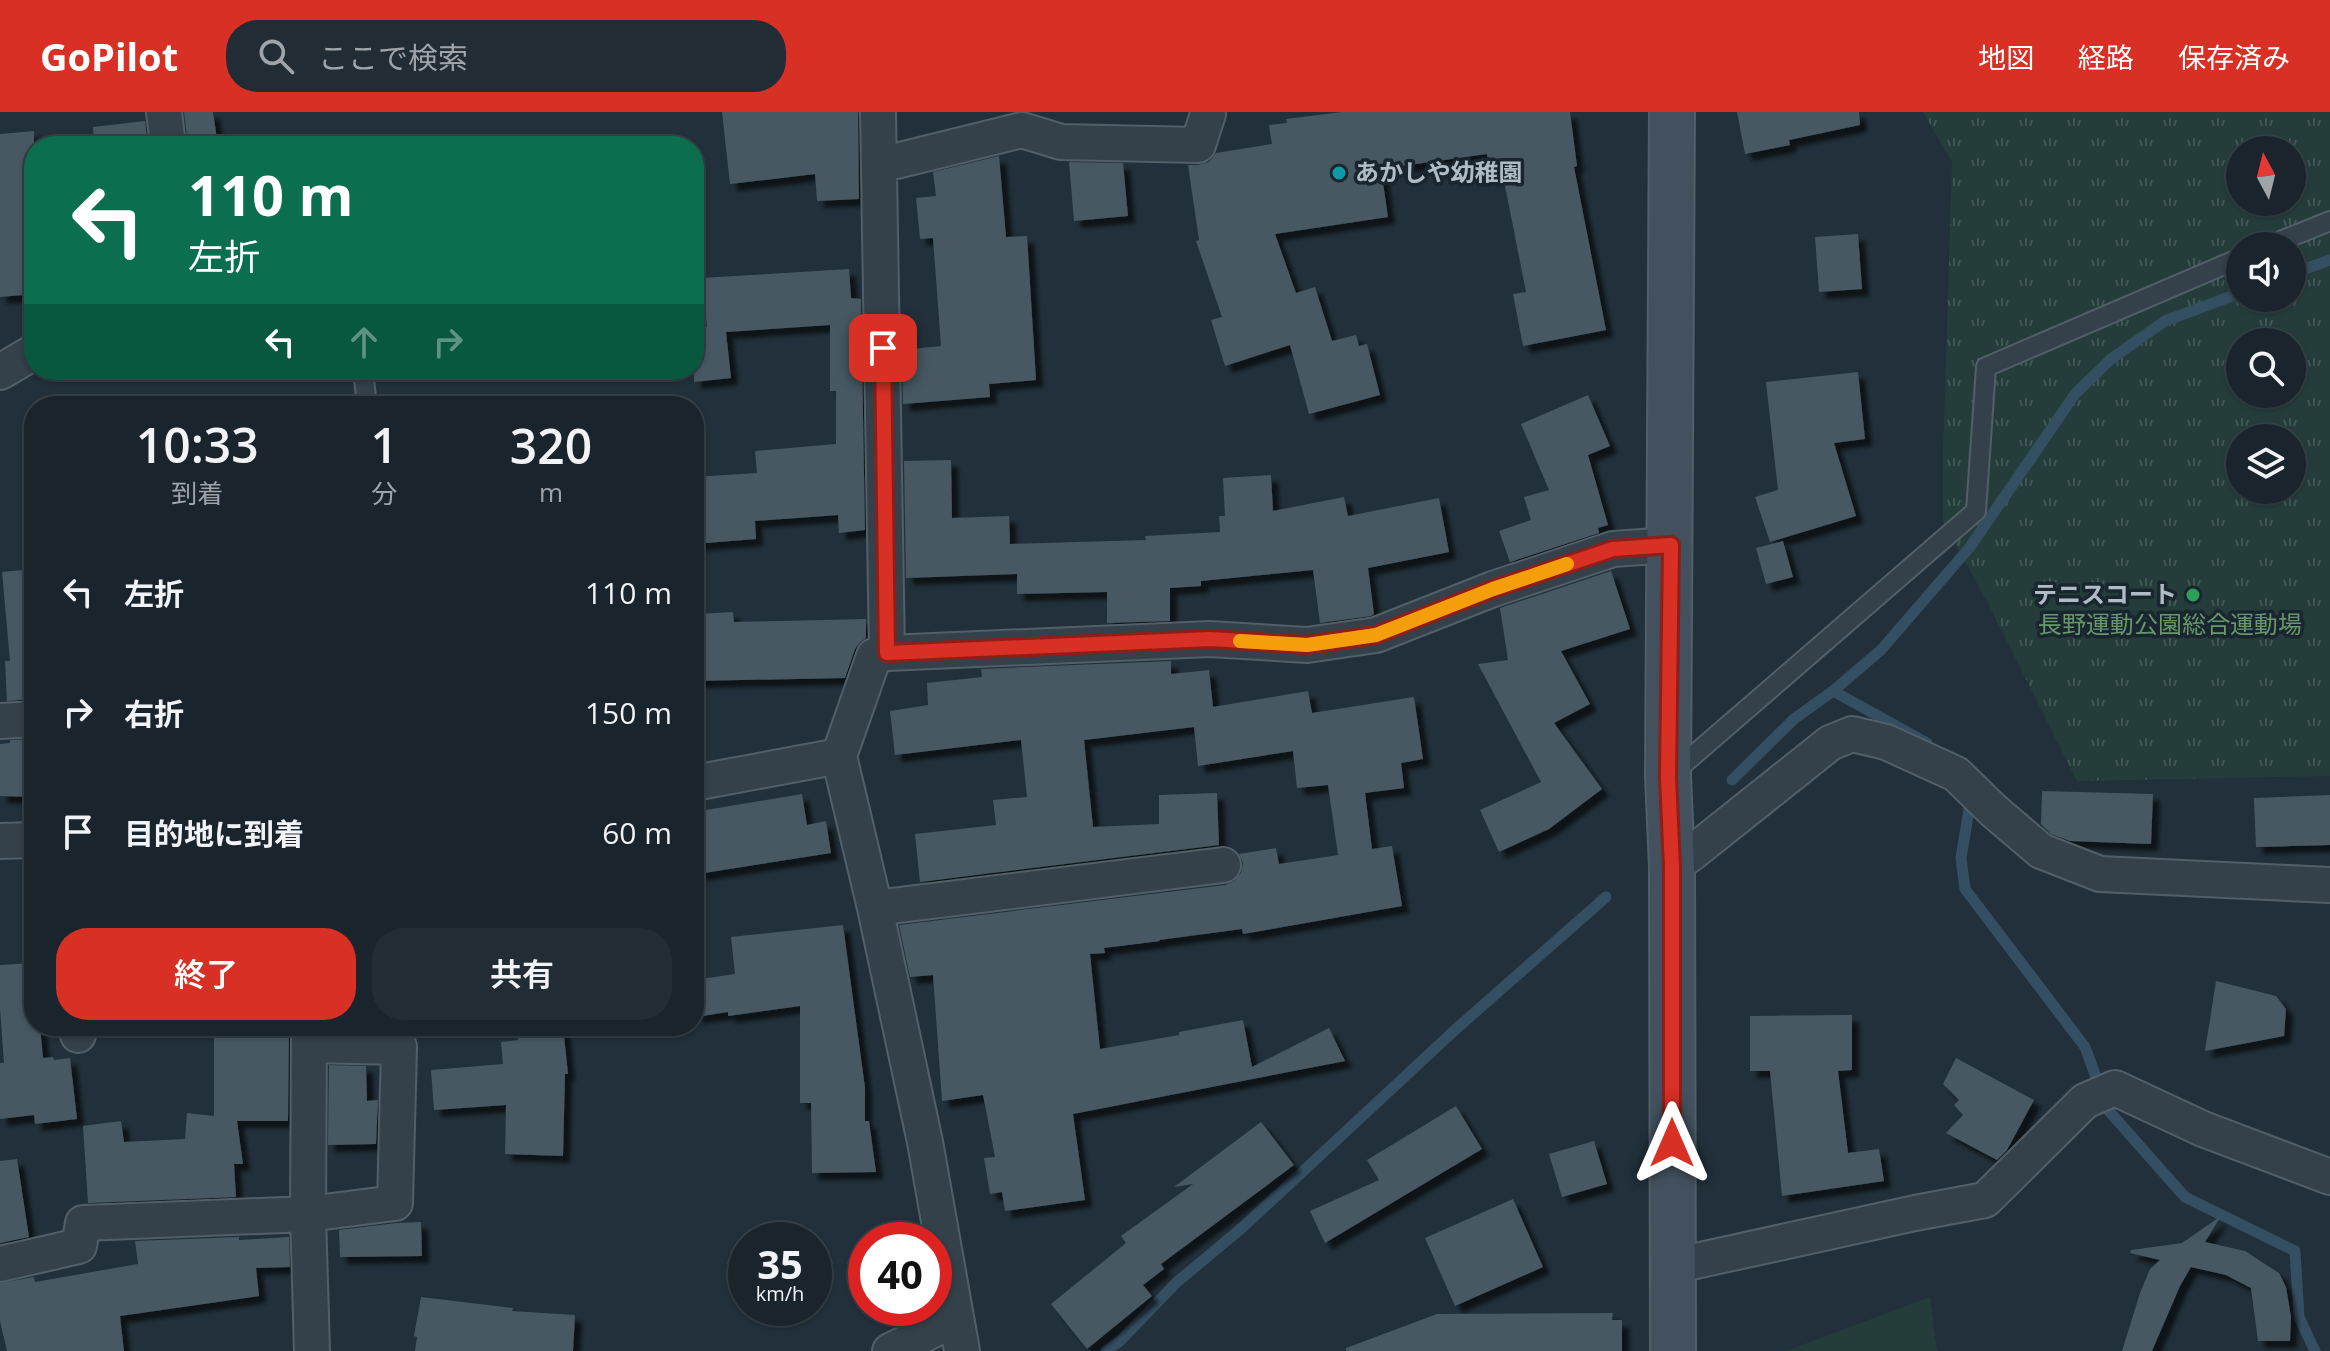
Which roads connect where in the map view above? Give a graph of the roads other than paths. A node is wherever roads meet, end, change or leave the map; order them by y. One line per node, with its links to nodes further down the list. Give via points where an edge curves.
1 (164, 112): 5 (street)
2 (878, 112): 6 (street)
3 (1672, 112): 12 (street)
4 (1212, 113): 6 (street, via 1198,145 1061,142 1022,130)
5 (167, 136)
6 (880, 165): 13 (street)
7 (2330, 221): 8 (lane)
8 (2303, 232)
9 (2226, 264): 17 (lane, via 1986,367 1976,511)
10 (24, 358): 11 (street)
11 (0, 372)
12 (1671, 545): 13 (street, via 1613,549 1376,635 1307,645 1210,639); 17 (street)
13 (887, 653): 16 (street, via 874,656)
14 (24, 720): 15 (street)
15 (0, 721)
16 (839, 756): 18 (street); 24 (street)
17 (1668, 777): 22 (street)
18 (704, 781)
19 (24, 840): 20 (street)
20 (0, 841)
21 (1223, 865): 24 (street)
22 (1672, 867): 23 (street, via 1830,743 1852,734 1886,742 1956,774 2041,851 2100,874); 30 (street)
23 (2330, 885)
24 (875, 908): 31 (street)
25 (309, 1036): 28 (street)
26 (316, 1036): 28 (street, via 399,1047 395,1203)
27 (2330, 1177): 30 (street, via 2203,1129 2115,1088 2085,1101 1985,1200)
28 (308, 1214): 29 (street, via 83,1223 79,1246); 32 (street)
29 (0, 1264)
30 (1673, 1266): 34 (street)
31 (959, 1335): 33 (street)
32 (312, 1351)
33 (890, 1351)
34 (1673, 1351)

